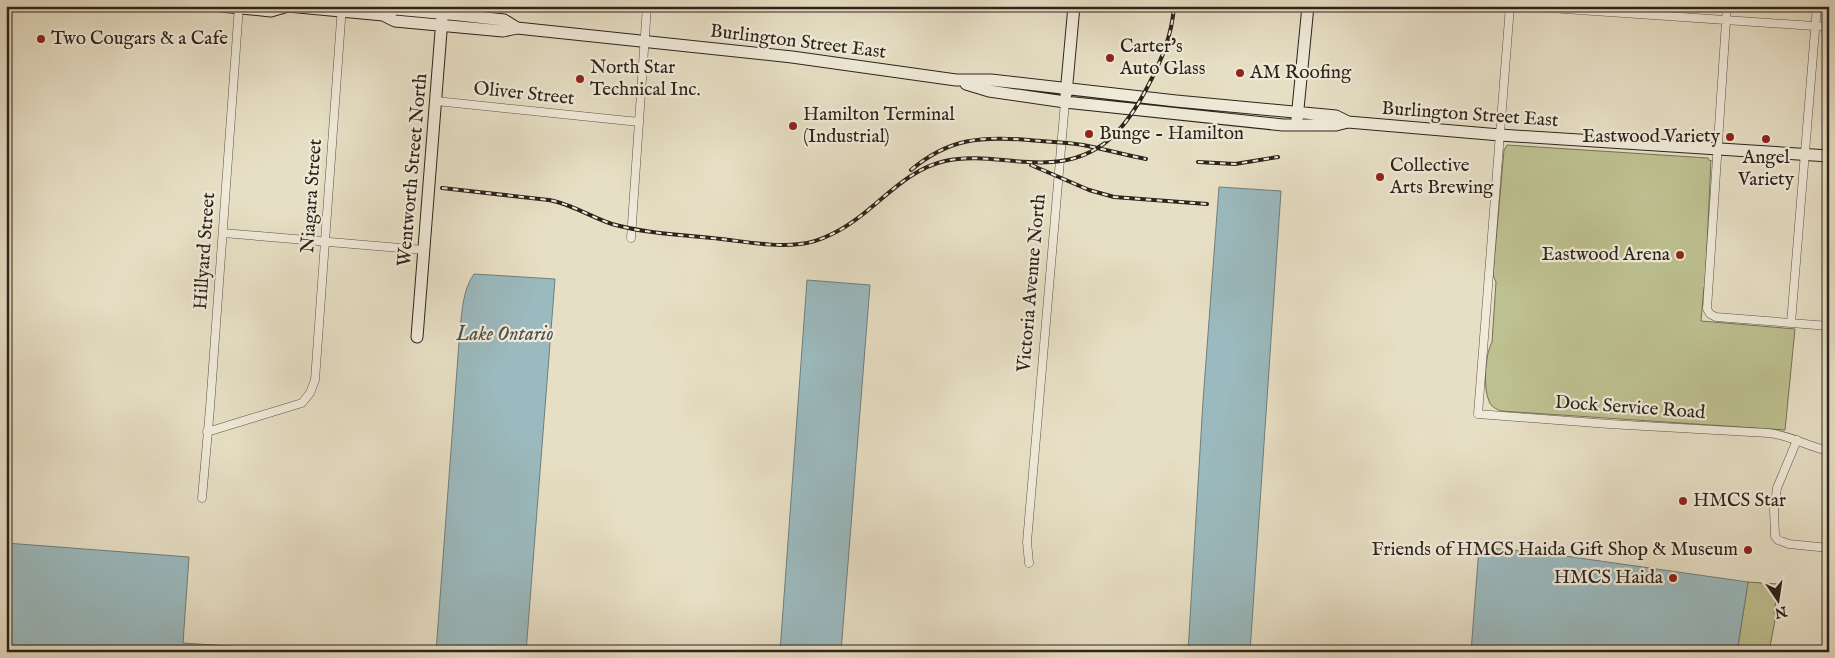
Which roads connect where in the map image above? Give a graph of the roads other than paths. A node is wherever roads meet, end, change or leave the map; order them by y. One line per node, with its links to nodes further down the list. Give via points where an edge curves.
1 (222, 6): 10 (main road, Burlington Street East)
2 (288, 6): 10 (main road, Burlington Street East, via 270,11); 11 (main road, Burlington Street East)
3 (647, 6): 16 (street)
4 (1074, 6): 18 (main road, Victoria Avenue North)
5 (1308, 6): 21 (main road)
6 (1510, 6): 25 (street)
7 (1522, 6): 13 (street)
8 (1727, 6): 13 (street)
9 (1817, 6): 14 (street)
10 (239, 7): 29 (street, Hillyard Street)
11 (342, 8): 12 (main road, Burlington Street East, via 383,14 395,21); 31 (street, Niagara Street)
12 (442, 15): 16 (main road, Burlington Street East, via 504,20 517,28); 19 (main road, Wentworth Street North)
13 (1726, 19): 14 (street); 26 (street)
14 (1815, 26): 15 (street); 27 (street)
15 (1829, 26)
16 (644, 40): 17 (main road, Burlington Street East); 22 (street)
17 (956, 80): 18 (main road, Burlington Street East, via 991,80); 20 (main road, Burlington Street East, via 989,91)
18 (1067, 89): 20 (main road, Victoria Avenue North); 21 (main road, Burlington Street East)
19 (436, 101): 22 (street, Oliver Street); 32 (main road, Wentworth Street North)
20 (1066, 102): 24 (main road, Burlington Street East); 41 (street, Victoria Avenue North, via 1027,542)
21 (1297, 113): 23 (main road, Burlington Street East, via 1336,116); 24 (main road)
22 (639, 122): 30 (street)
23 (1348, 122): 24 (main road, Burlington Street East, via 1336,126); 25 (main road, Burlington Street East)
24 (1297, 126)
25 (1500, 136): 26 (main road, Burlington Street East); 37 (street, Dock Service Road, via 1478,414 1780,434)
26 (1717, 149): 27 (main road, Burlington Street East); 33 (street, via 1707,309 1716,317)
27 (1805, 154): 28 (main road, Burlington Street East); 33 (street)
28 (1829, 156)
29 (223, 233): 31 (street); 36 (street, Hillyard Street)
30 (631, 238)
31 (325, 241): 32 (street); 36 (street, Niagara Street, via 312,387 302,403)
32 (424, 250): 35 (main road, Wentworth Street North)
33 (1791, 323): 34 (street)
34 (1829, 326)
35 (417, 336)
36 (208, 432): 39 (street, Hillyard Street)
37 (1797, 440): 38 (street, Dock Service Road); 40 (street, via 1777,488 1775,536 1789,544)
38 (1829, 451)
39 (202, 498)
40 (1829, 548)
41 (1029, 563)

